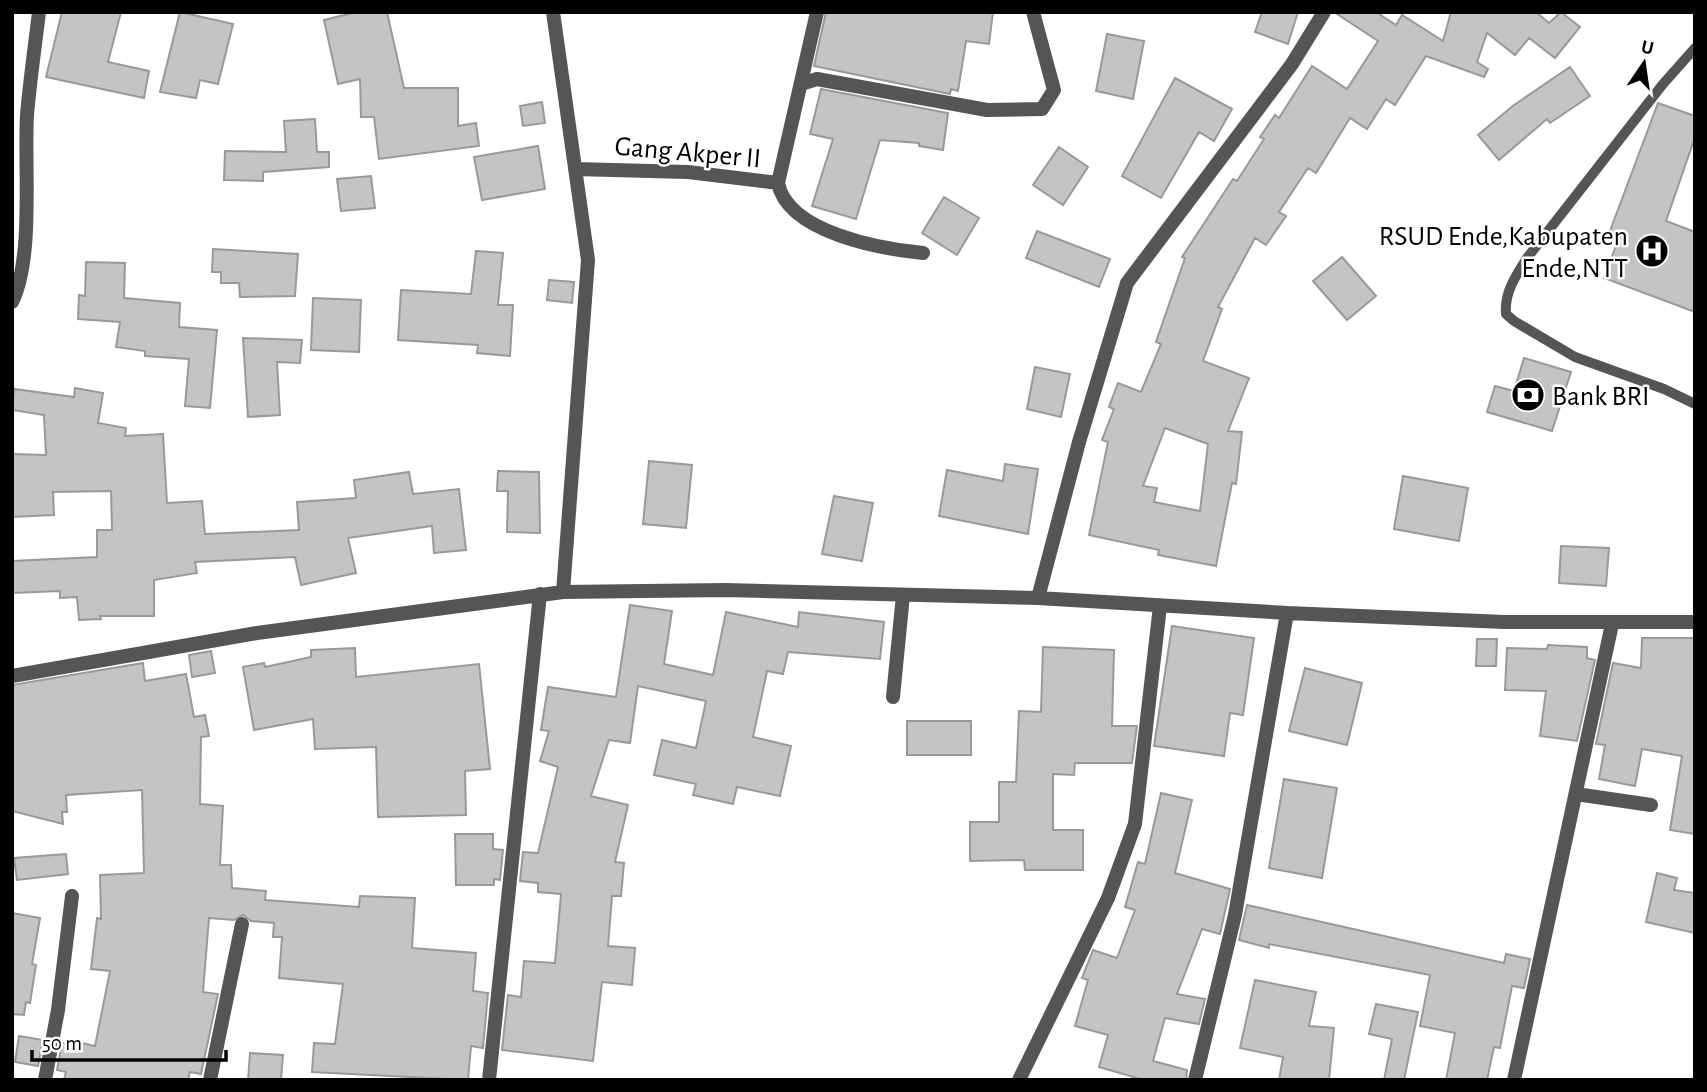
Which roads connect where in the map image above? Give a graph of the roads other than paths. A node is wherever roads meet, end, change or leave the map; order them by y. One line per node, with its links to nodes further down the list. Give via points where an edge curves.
1 (38, 12): 11 (street, via 27,114 24,250 19,289)
2 (553, 12): 8 (street)
3 (817, 12): 7 (street, Gang Akper II)
4 (1033, 12): 7 (street, via 1054,90 1042,109 987,110 817,79)
5 (1324, 12): 16 (street, via 1292,64 1127,283)
6 (1695, 48): 12 (lane, via 1527,258 1505,306 1514,321 1575,357)
7 (802, 84): 9 (street, Gang Akper II)
8 (575, 169): 9 (street, Gang Akper II, via 688,172); 13 (street, via 588,260)
9 (778, 183): 10 (street, via 789,205 847,240)
10 (923, 253)
11 (12, 302)
12 (1695, 404)
13 (563, 592): 14 (street); 15 (street)
14 (540, 594): 21 (street, via 257,633); 29 (street)
15 (903, 595): 16 (street); 22 (street)
16 (1038, 598): 17 (street)
17 (1160, 606): 18 (street); 30 (street, via 1135,824 1108,898)
18 (1287, 613): 20 (street); 31 (street, via 1235,915)
19 (1695, 622): 20 (street)
20 (1612, 624): 23 (street)
21 (12, 676)
22 (893, 697)
23 (1576, 794): 24 (street); 32 (street)
24 (1651, 805)
25 (72, 897): 27 (street)
26 (242, 924): 28 (street)
27 (45, 1080)
28 (210, 1080)
29 (489, 1080)
30 (1019, 1080)
31 (1195, 1080)
32 (1514, 1080)

